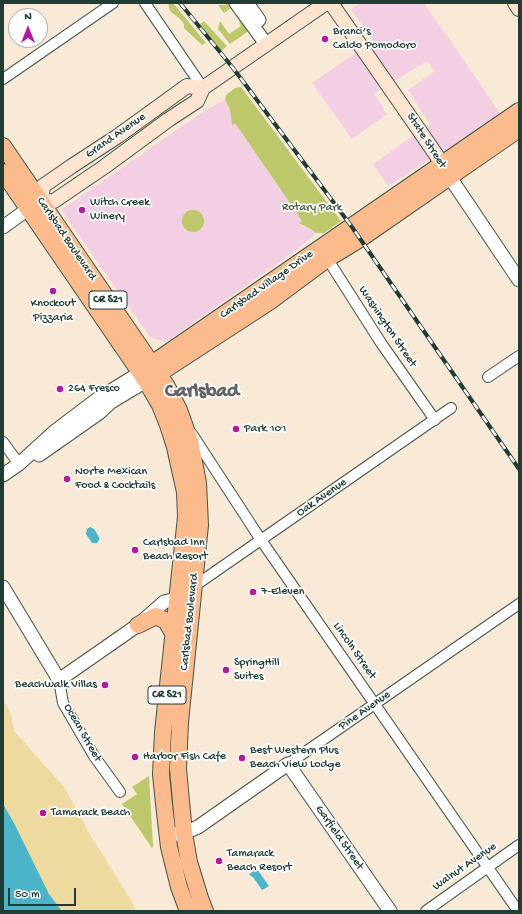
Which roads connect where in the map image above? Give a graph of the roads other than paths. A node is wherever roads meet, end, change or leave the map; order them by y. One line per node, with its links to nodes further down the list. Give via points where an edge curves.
1 (113, 3): 10 (street)
2 (145, 3): 11 (street)
3 (236, 3): 9 (street)
4 (247, 3): 9 (street)
5 (326, 3): 9 (main road, Grand Avenue)
6 (332, 3): 15 (main road, State Street)
7 (515, 3): 8 (main road)
8 (519, 9)
9 (269, 42): 11 (main road, Grand Avenue)
10 (3, 78)
11 (203, 88): 17 (main road, Grand Avenue, via 197,101 128,150 54,201)
12 (519, 111): 15 (main road, Carlsbad Village Drive)
13 (519, 129): 15 (main road, Carlsbad Village Drive)
14 (3, 146): 17 (main road, Carlsbad Boulevard / CR S21)
15 (445, 171): 19 (main road, Carlsbad Village Drive); 20 (street, State Street)
16 (3, 172): 17 (main road, Carlsbad Boulevard / CR S21)
17 (34, 206): 18 (street, Grand Avenue); 22 (main road, Carlsbad Boulevard / CR S21)
18 (3, 227)
19 (323, 254): 22 (main road, Carlsbad Village Drive, via 247,300); 25 (street, Washington Street, via 380,344)
20 (519, 280)
21 (519, 356): 23 (street)
22 (149, 373): 26 (main road, Carlsbad Boulevard / CR S21, via 172,396); 28 (street, Carlsbad Village Drive, via 99,398 54,432); 30 (main road, Carlsbad Boulevard / CR S21, via 177,453 184,492)
23 (488, 377)
24 (451, 408): 25 (street, Oak Avenue)
25 (435, 420): 31 (street, Oak Avenue)
26 (185, 423): 31 (street, Lincoln Street); 33 (main road, Carlsbad Boulevard / CR S21, via 195,462 200,498)
27 (3, 442): 28 (street)
28 (19, 464): 29 (street, Carlsbad Village Drive)
29 (3, 475)
30 (184, 537): 33 (main road, via 188,547 188,570); 34 (main road, Carlsbad Boulevard / CR S21)
31 (261, 540): 33 (street, Oak Avenue); 40 (street, Lincoln Street)
32 (3, 587): 39 (street, Ocean Street)
33 (194, 587): 38 (main road, Carlsbad Boulevard / CR S21)
34 (176, 598): 36 (street, via 164,602); 37 (main road, Carlsbad Boulevard / CR S21); 38 (main road, via 182,600 185,607 184,623)
35 (519, 604): 40 (street, Pine Avenue)
36 (138, 625): 37 (main road, via 156,616 166,620); 39 (street)
37 (173, 632): 44 (main road, Carlsbad Boulevard / CR S21, via 161,755 162,791)
38 (188, 643): 43 (main road, Carlsbad Boulevard / CR S21, via 178,752)
39 (59, 680): 42 (street, Ocean Street, via 63,703 94,756)
40 (375, 704): 41 (street, Pine Avenue); 46 (street, Lincoln Street)
41 (288, 764): 43 (street, Pine Avenue, via 198,827); 49 (street, Garfield Street)
42 (120, 792)
43 (184, 833): 44 (street, Pine Avenue); 48 (main road, Carlsbad Boulevard / CR S21, via 194,882)
44 (168, 835): 47 (main road, Carlsbad Boulevard / CR S21, via 174,869)
45 (519, 845): 46 (street, Walnut Avenue)
46 (488, 868): 50 (street, Walnut Avenue); 51 (street, Lincoln Street)
47 (188, 911)
48 (205, 911)
49 (390, 911)
50 (426, 911)
51 (518, 911)

